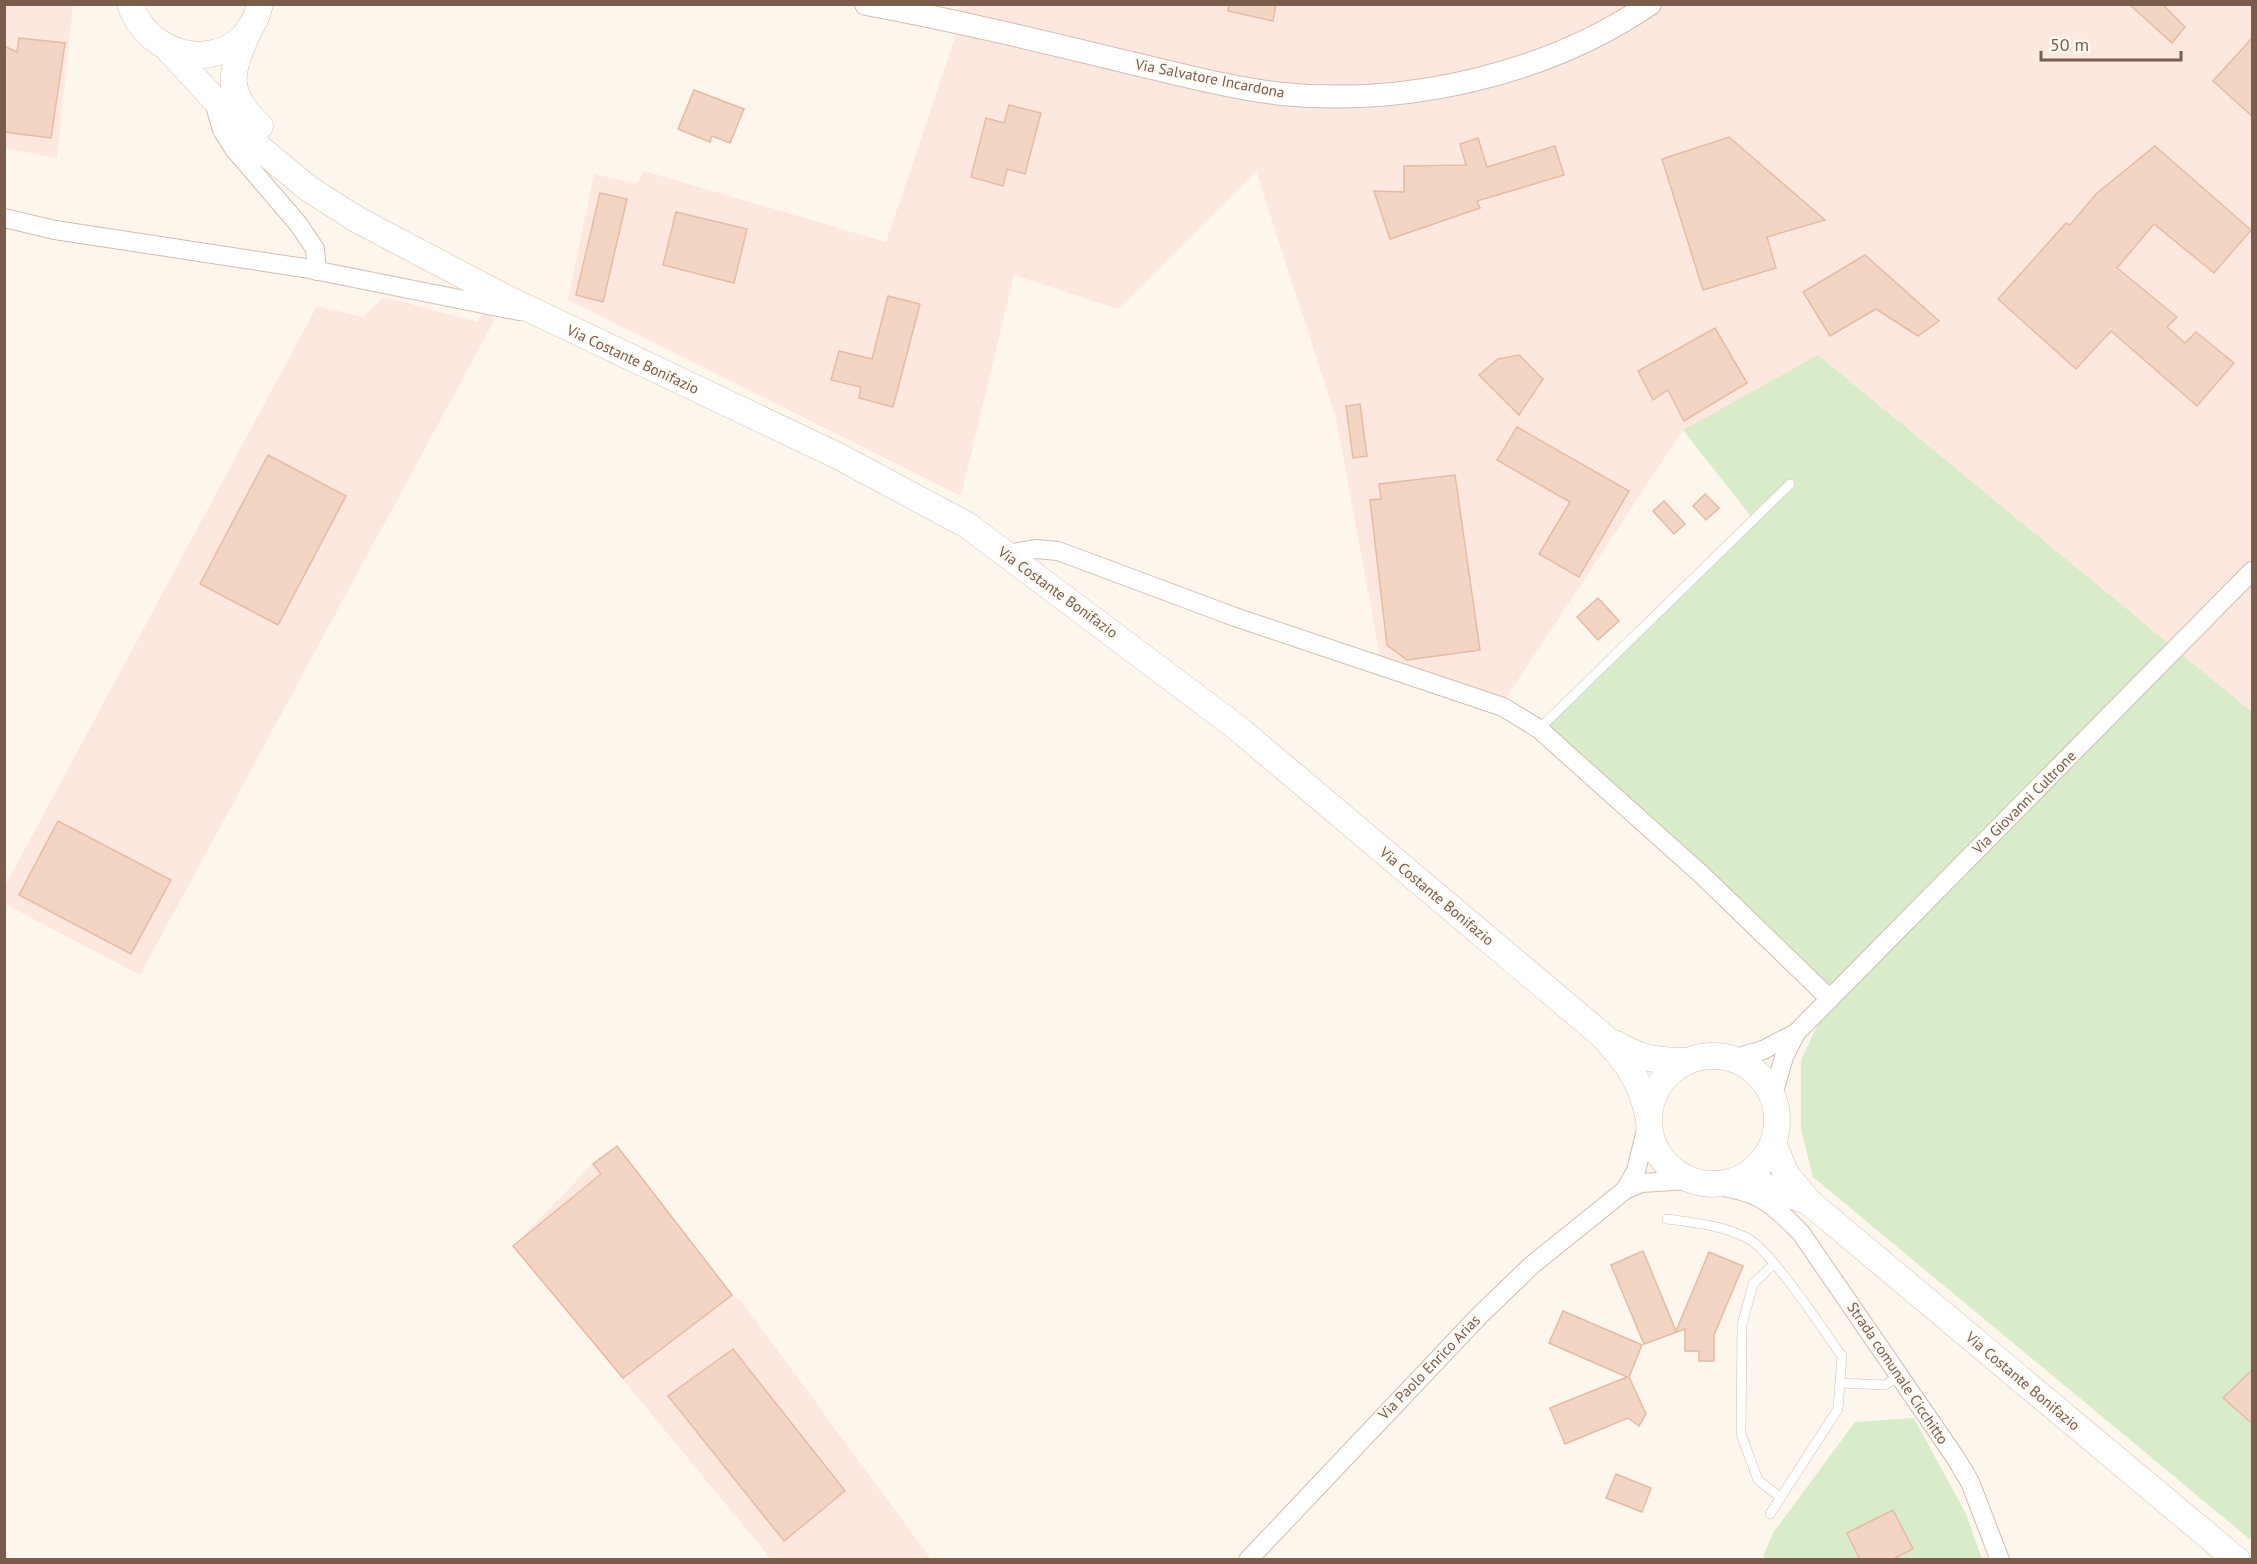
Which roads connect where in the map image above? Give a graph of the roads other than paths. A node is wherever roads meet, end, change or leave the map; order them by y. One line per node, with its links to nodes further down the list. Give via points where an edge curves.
1 (866, 4): 5 (street, Via Salvatore Incardona)
2 (1650, 4): 5 (street, Via Salvatore Incardona, via 1592,38 1546,57 1468,80 1370,95 1314,96 1249,88)
3 (130, 5): 6 (main road, via 144,32)
4 (257, 11): 6 (main road, via 227,47 213,53 183,54); 9 (main road, via 235,65 234,89 243,110 347,197)
5 (949, 12)
6 (169, 50): 7 (main road)
7 (214, 100): 9 (main road, via 256,145 309,189); 10 (street, via 222,130 234,149 315,249)
8 (4, 218): 10 (street, via 55,230)
9 (438, 264): 11 (main road, Via Costante Bonifazio)
10 (317, 271): 11 (street)
11 (540, 315): 13 (main road, Via Costante Bonifazio, via 838,456 967,525)
12 (1790, 484): 15 (lane)
13 (1007, 554): 15 (street, via 1036,549 1058,551 1235,617 1503,707); 18 (main road, Via Costante Bonifazio, via 1235,726)
14 (2253, 571): 16 (street, Via Giovanni Cultrone)
15 (1539, 729): 16 (street, via 1702,874)
16 (1830, 999): 17 (street, Via Giovanni Cultrone)
17 (1796, 1033): 19 (street, via 1763,1050); 21 (street)
18 (1603, 1036): 20 (main road, via 1639,1057); 22 (main road, via 1639,1082)
19 (1732, 1059): 20 (main road, via 1710,1056); 21 (main road, via 1756,1073)
20 (1688, 1061): 22 (main road, via 1665,1077 1654,1095)
21 (1773, 1095): 23 (main road, via 1778,1119)
22 (1648, 1119): 24 (main road, via 1654,1147 1663,1161 1675,1173); 26 (street, via 1636,1171)
23 (1773, 1143): 25 (main road); 27 (main road, via 1786,1174)
24 (1707, 1183): 25 (street, via 1737,1188); 25 (main road, via 1742,1178); 26 (street, via 1641,1183)
25 (1764, 1184): 27 (main road); 30 (street, Strada comunale Cicchitto)
26 (1625, 1191): 34 (street, Via Paolo Enrico Arias, via 1524,1272 1394,1403)
27 (1810, 1203): 36 (main road, Via Costante Bonifazio)
28 (1667, 1219): 29 (lane, via 1716,1225 1750,1239)
29 (1774, 1264): 31 (lane, via 1842,1356); 32 (lane, via 1754,1284 1742,1325 1741,1434 1758,1480)
30 (1900, 1376): 31 (lane, via 1885,1385); 35 (street, Strada comunale Cicchitto, via 1970,1482)
31 (1840, 1383): 32 (lane, via 1838,1409)
32 (1780, 1497): 33 (lane)
33 (1770, 1514)
34 (1248, 1560)
35 (2000, 1560)
36 (2237, 1560)

